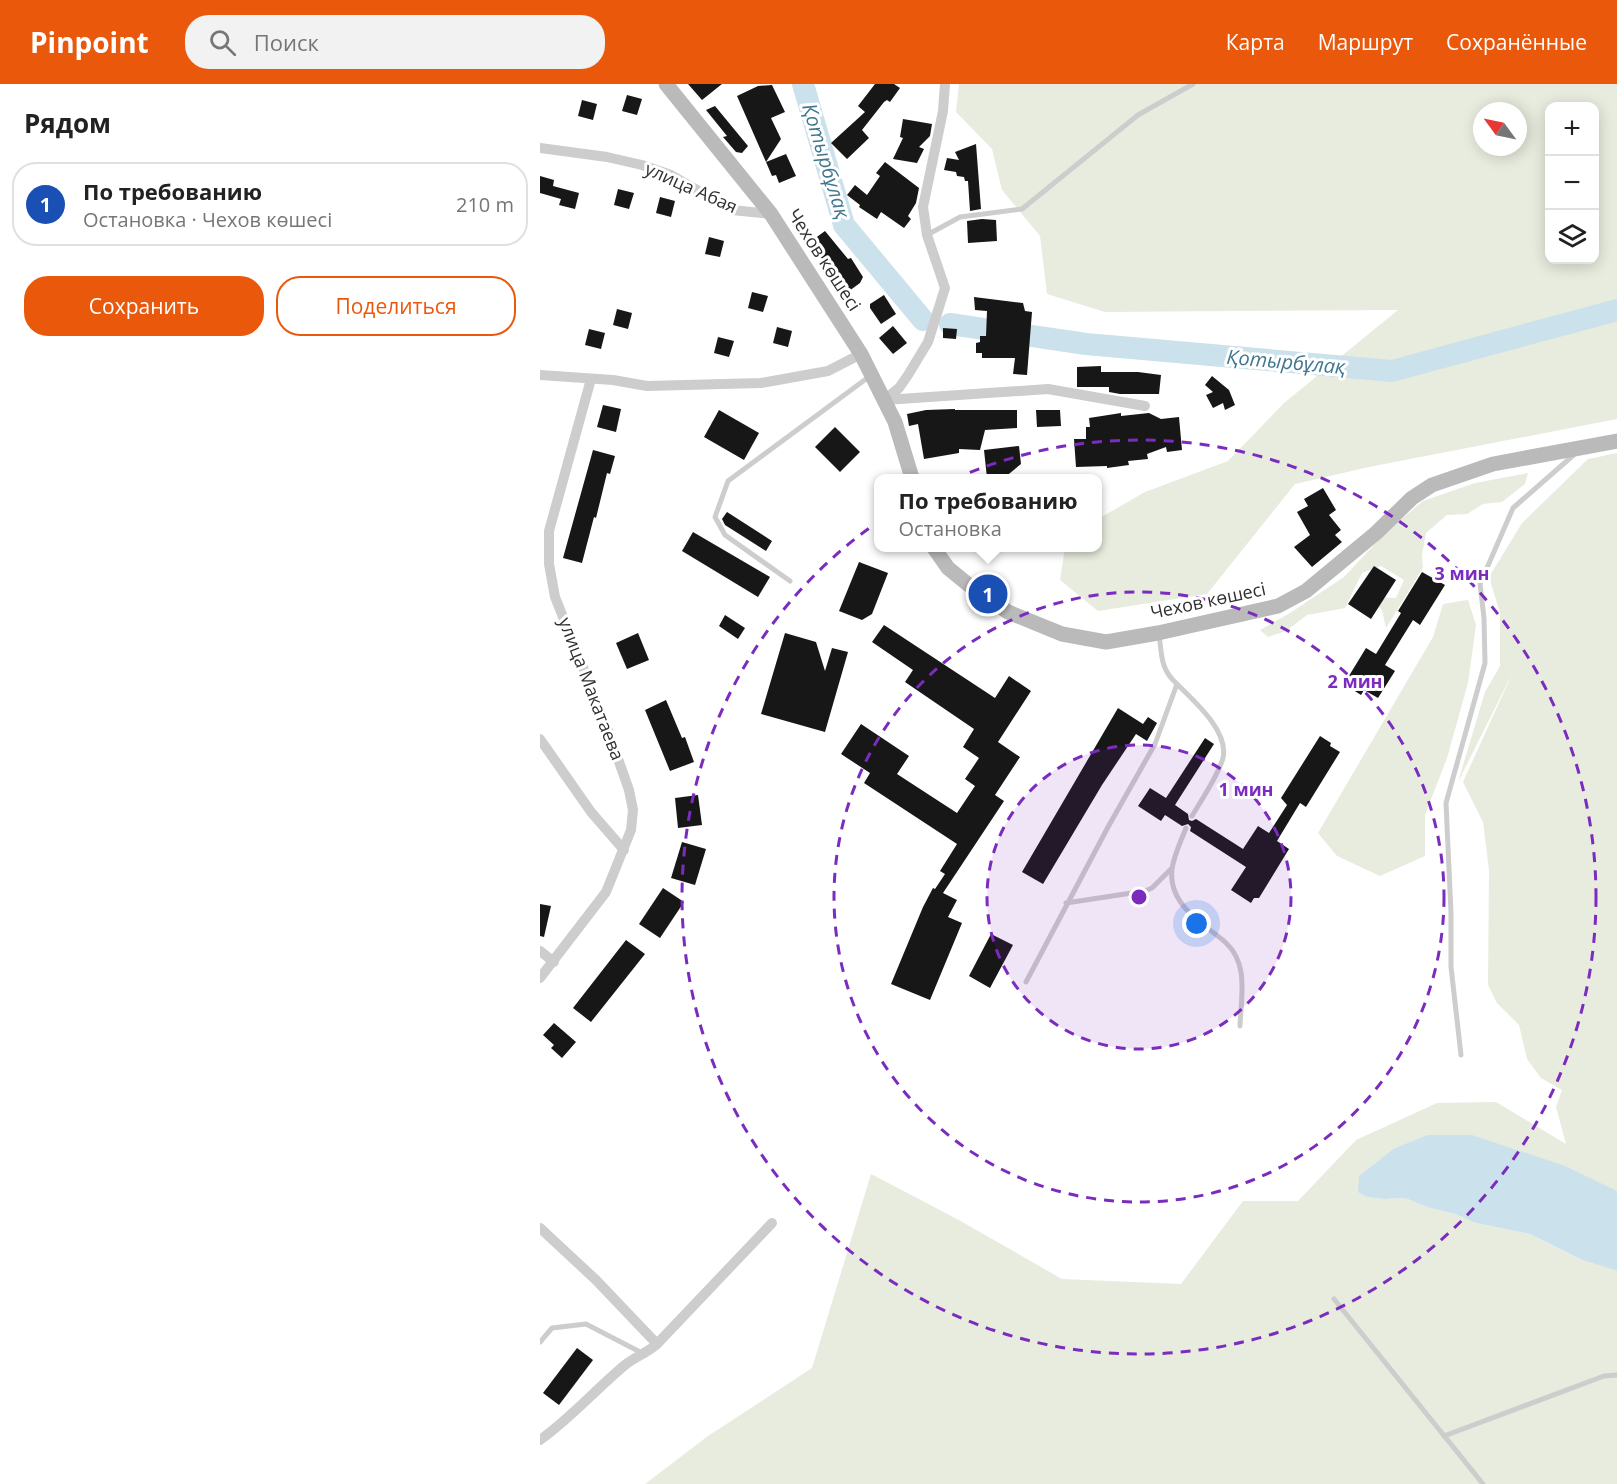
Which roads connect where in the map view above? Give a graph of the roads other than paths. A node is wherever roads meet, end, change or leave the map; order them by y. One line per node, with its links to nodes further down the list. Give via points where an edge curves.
1 (666, 84): 5 (main road, Чехов көшесі)
2 (945, 84): 6 (street, via 923,207)
3 (1193, 84): 6 (lane, via 1138,115 1022,208 960,217)
4 (540, 148): 5 (street, улица Абая, via 642,165 671,175 732,210)
5 (771, 214): 7 (main road, Чехов көшесі)
6 (927, 235): 11 (street, via 945,288 928,342 908,375)
7 (861, 354): 9 (main road, Чехов көшесі); 10 (street, via 828,371 761,383 647,386)
8 (540, 375): 10 (street)
9 (872, 375): 11 (main road, Чехов көшесі); 17 (lane, via 729,481 715,517 725,536)
10 (591, 379): 23 (street, улица Макатаева, via 549,531 549,564 555,597 629,790 633,810)
11 (884, 400): 12 (street, via 1048,389); 15 (main road, Чехов көшесі, via 896,422)
12 (1145, 406)
13 (1617, 441): 14 (main road, Чехов көшесі)
14 (1583, 447): 18 (main road, Чехов көшесі, via 1493,464 1432,485 1306,591 1278,606); 31 (lane, via 1513,508 1480,584 1485,663 1446,802 1451,967)
15 (911, 474)
16 (937, 552): 18 (main road, Чехов көшесі, via 948,568 1008,612 1062,634 1106,642)
17 (790, 581)
18 (1158, 633): 19 (lane, via 1163,666)
19 (1177, 684): 21 (lane, via 1212,722 1224,747 1220,766); 25 (lane, via 1155,744)
20 (540, 739): 23 (street, via 591,812)
21 (1192, 816)
22 (1186, 828): 24 (lane)
23 (624, 850): 27 (street, улица Макатаева, via 606,892)
24 (1172, 868): 25 (lane, via 1145,891); 30 (lane, via 1172,885 1179,902 1235,951 1242,975)
25 (1066, 903): 29 (lane)
26 (540, 951): 27 (street)
27 (554, 962): 28 (street, улица Макатаева)
28 (540, 978)
29 (1026, 982)
30 (1240, 1026)
31 (1461, 1054)
32 (772, 1223): 36 (street)
33 (540, 1228): 36 (street)
34 (1334, 1299): 39 (lane)
35 (540, 1342): 37 (lane, via 552,1328 586,1324)
36 (657, 1344): 37 (street)
37 (644, 1355): 40 (street, via 627,1364)
38 (1617, 1375): 39 (lane, via 1604,1376)
39 (1444, 1436): 41 (lane)
40 (540, 1440)
41 (1483, 1484)

